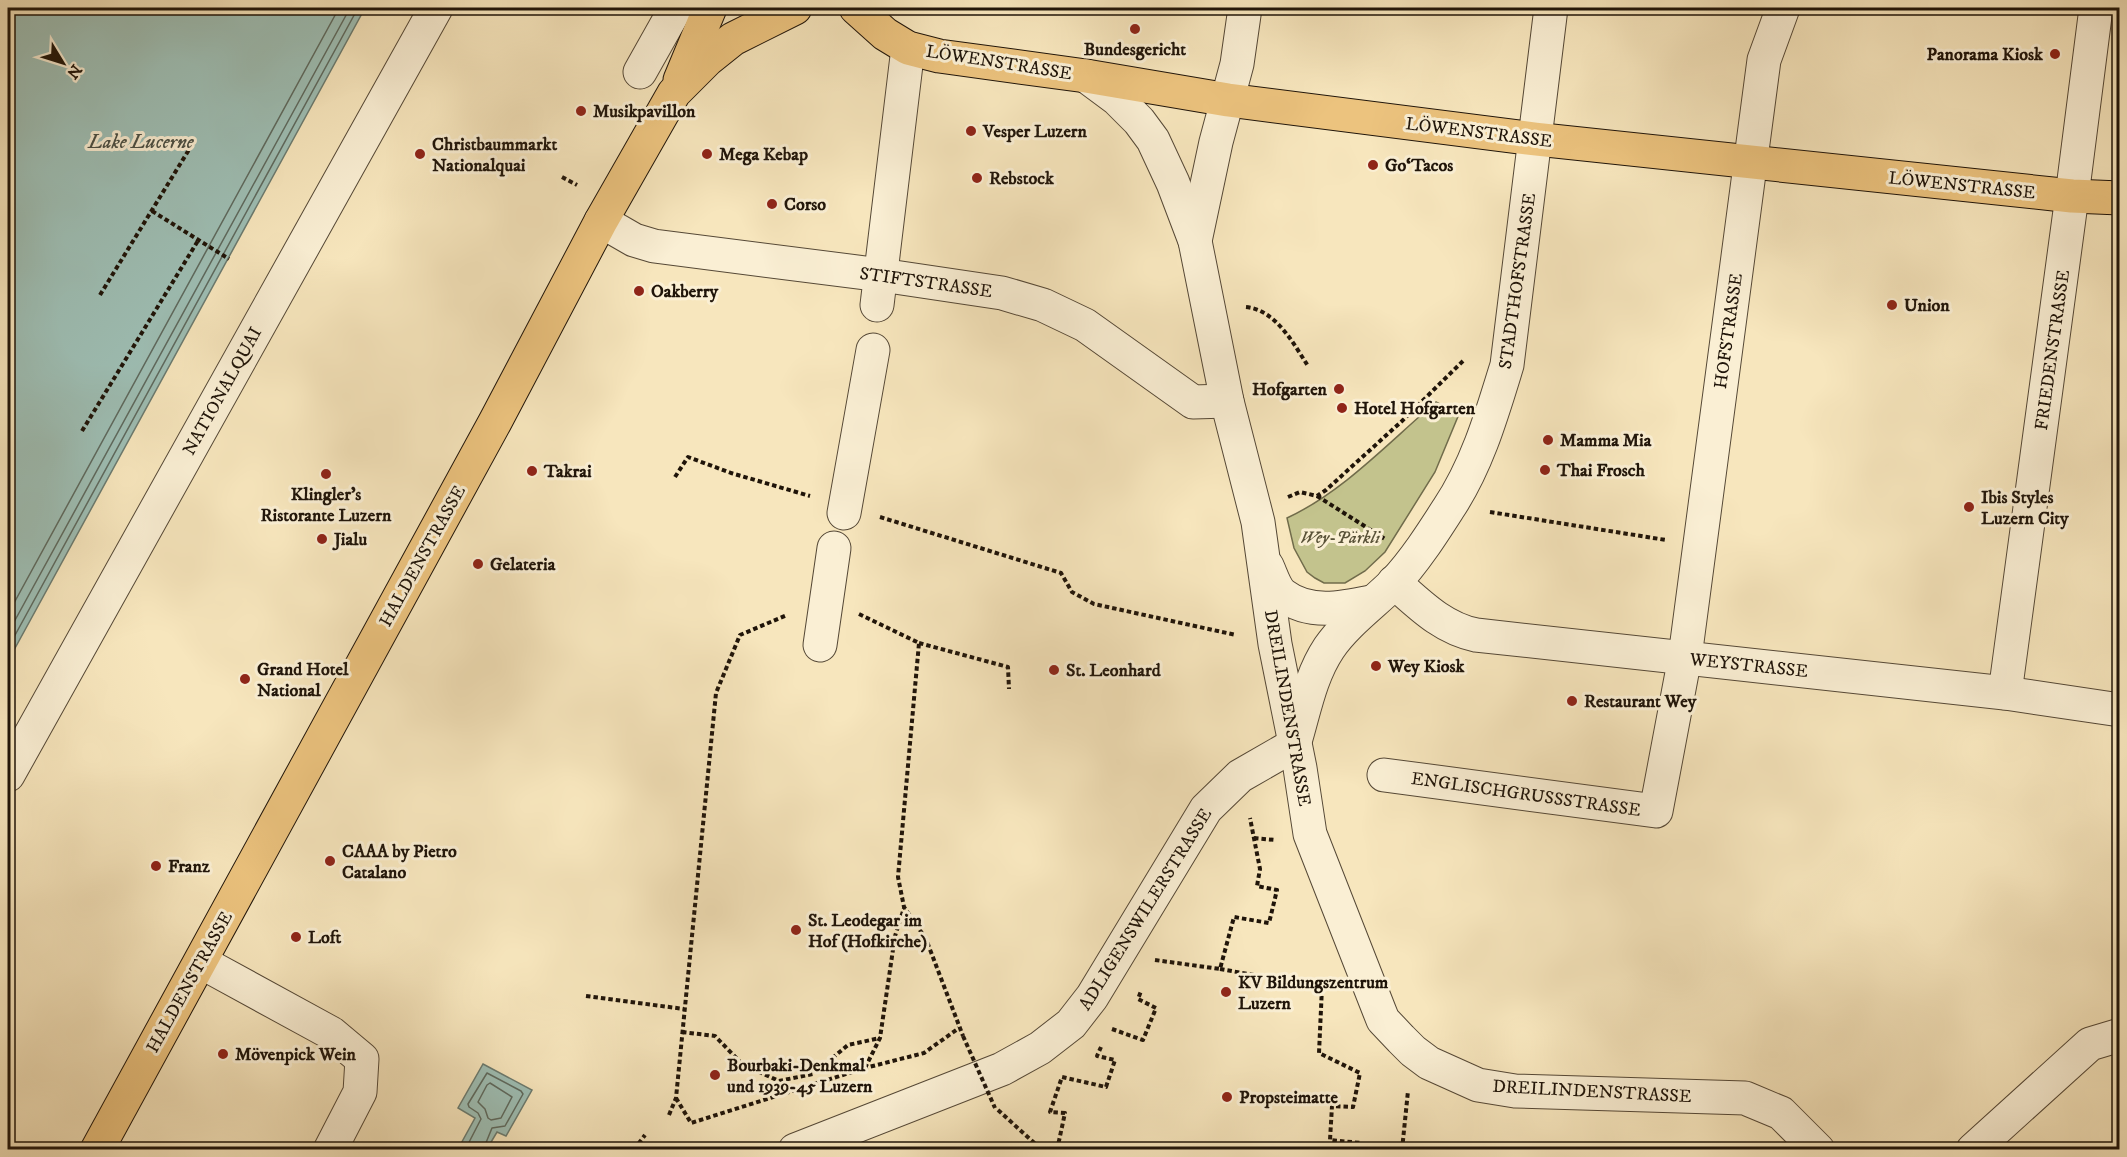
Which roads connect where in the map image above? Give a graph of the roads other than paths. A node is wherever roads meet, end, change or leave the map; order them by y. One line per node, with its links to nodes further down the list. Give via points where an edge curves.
1 (436, 8): 33 (street, NATIONALQUAI)
2 (676, 8): 11 (street)
3 (710, 8): 13 (main road)
4 (795, 8): 13 (main road, HALDENSTRASSE, via 733,39)
5 (856, 8): 10 (main road, LÖWENSTRASSE)
6 (1245, 8): 14 (street, DREILINDENSTRASSE)
7 (1551, 8): 15 (street, STADTHOFSTRASSE)
8 (1784, 8): 16 (street, HOFSTRASSE, via 1764,60)
9 (2096, 8): 17 (street, FRIEDENSTRASSE)
10 (908, 48): 12 (main road, LÖWENSTRASSE, via 939,56); 21 (street)
11 (640, 72)
12 (1086, 76): 14 (main road, LÖWENSTRASSE); 20 (street, DREILINDENSTRASSE, via 1117,99 1153,140)
13 (674, 93): 19 (main road, HALDENSTRASSE)
14 (1228, 100): 15 (main road, LÖWENSTRASSE); 20 (street, DREILINDENSTRASSE)
15 (1535, 139): 16 (main road, LÖWENSTRASSE); 27 (street, STADTHOFSTRASSE, via 1507,365 1496,402 1475,458 1450,507)
16 (1750, 163): 17 (main road, LÖWENSTRASSE); 29 (street, HOFSTRASSE)
17 (2072, 196): 18 (main road, LÖWENSTRASSE); 30 (street, FRIEDENSTRASSE)
18 (2120, 198)
19 (601, 221): 21 (street, STIFTSTRASSE, via 634,240 654,246); 35 (main road, HALDENSTRASSE)
20 (1195, 241): 23 (street, DREILINDENSTRASSE)
21 (879, 290): 23 (street, STIFTSTRASSE, via 1002,293 1043,305 1085,325 1193,402)
22 (873, 350): 24 (street)
23 (1227, 401): 26 (street, DREILINDENSTRASSE, via 1258,522)
24 (844, 510)
25 (834, 548): 28 (street)
26 (1262, 556): 27 (street, DREILINDENSTRASSE, via 1281,594 1307,607 1339,609); 32 (street, DREILINDENSTRASSE)
27 (1383, 592): 29 (street, WEYSTRASSE, via 1464,632); 32 (street, STADTHOFSTRASSE, via 1330,647 1314,677)
28 (820, 645)
29 (1685, 657): 30 (street, WEYSTRASSE); 34 (street, ENGLISCHGRUSSSTRASSE, via 1656,811)
30 (2005, 693): 31 (street, WEYSTRASSE)
31 (2120, 710)
32 (1294, 745): 39 (street, ADLIGENSWILERSTRASSE, via 1240,776 1206,809 1092,997 1071,1024 1002,1070); 40 (street, DREILINDENSTRASSE, via 1310,834 1383,1020 1413,1051 1429,1063 1478,1085 1515,1091 1744,1098 1782,1113)
33 (8, 775)
34 (1384, 775)
35 (201, 962): 37 (main road, HALDENSTRASSE); 38 (street, via 331,1033 362,1059 360,1092)
36 (2120, 1035): 41 (street, via 2090,1044)
37 (97, 1149)
38 (330, 1149)
39 (795, 1149)
40 (1818, 1149)
41 (1973, 1149)

